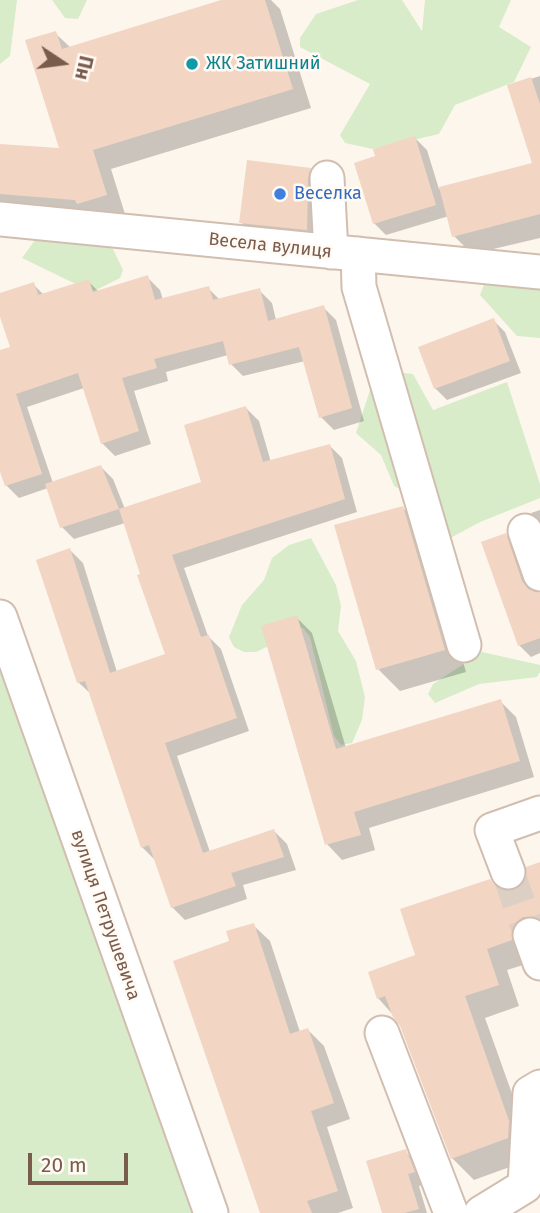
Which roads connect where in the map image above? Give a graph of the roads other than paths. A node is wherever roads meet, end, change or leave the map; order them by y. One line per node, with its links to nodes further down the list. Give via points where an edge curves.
1 (327, 178): 3 (street)
2 (0, 219): 3 (street, Весела вулиця)
3 (345, 253): 4 (street, Весела вулиця); 8 (street, via 359,287)
4 (540, 272)
5 (525, 531): 6 (street)
6 (540, 574)
7 (0, 617): 13 (street, вулиця Петрушевича)
8 (464, 645)
9 (540, 813): 10 (street, via 492,830)
10 (508, 872)
11 (382, 1032): 14 (street)
12 (540, 1087): 15 (street, via 530,1093 525,1186)
13 (211, 1213)
14 (451, 1213)
15 (481, 1213)

